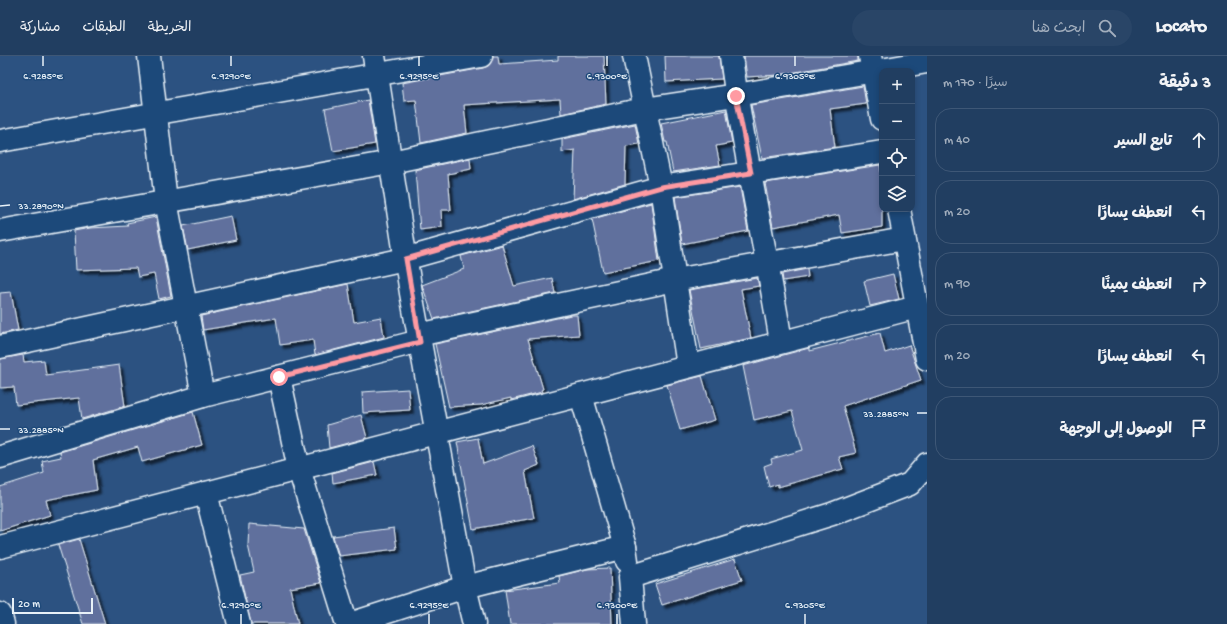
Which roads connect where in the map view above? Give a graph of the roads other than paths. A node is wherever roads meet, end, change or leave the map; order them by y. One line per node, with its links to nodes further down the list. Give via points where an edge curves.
1 (149, 56): 11 (street)
2 (481, 56): 7 (street)
3 (634, 56): 10 (street)
4 (731, 56): 8 (street)
5 (927, 62): 6 (street)
6 (872, 64): 8 (street); 9 (street)
7 (376, 66): 11 (street); 14 (street)
8 (736, 96): 10 (street); 15 (street)
9 (879, 104)
10 (644, 109): 14 (street); 16 (street)
11 (156, 114): 12 (street); 17 (street)
12 (0, 141)
13 (879, 152): 15 (street)
14 (391, 162): 17 (street); 21 (street)
15 (751, 173): 16 (street); 22 (street)
16 (661, 187): 21 (street); 23 (street)
17 (166, 201): 19 (street); 24 (street)
18 (900, 212): 20 (street)
19 (0, 231)
20 (904, 239): 22 (street); 25 (street)
21 (406, 259): 24 (street); 26 (street)
22 (769, 263): 23 (street); 27 (street)
23 (675, 280): 26 (street); 30 (street)
24 (186, 307): 28 (street); 33 (street)
25 (917, 307): 27 (street); 29 (street)
26 (419, 338): 31 (street); 34 (street)
27 (782, 342): 30 (street)
28 (0, 347)
29 (927, 359)
30 (688, 366): 32 (street)
31 (279, 377): 33 (street); 37 (street)
32 (581, 395): 34 (street); 40 (street)
33 (203, 396): 35 (street)
34 (436, 432): 37 (street); 42 (street)
35 (0, 457)
36 (927, 464): 41 (street, via 910,484 832,514)
37 (299, 469): 38 (street); 46 (street)
38 (206, 493): 39 (street); 45 (street)
39 (0, 547)
40 (625, 547): 41 (street); 42 (street)
41 (630, 577): 48 (street)
42 (465, 587): 46 (street); 47 (street)
43 (0, 614): 44 (street)
44 (2, 624)
45 (239, 624)
46 (348, 624)
47 (474, 624)
48 (634, 624)

